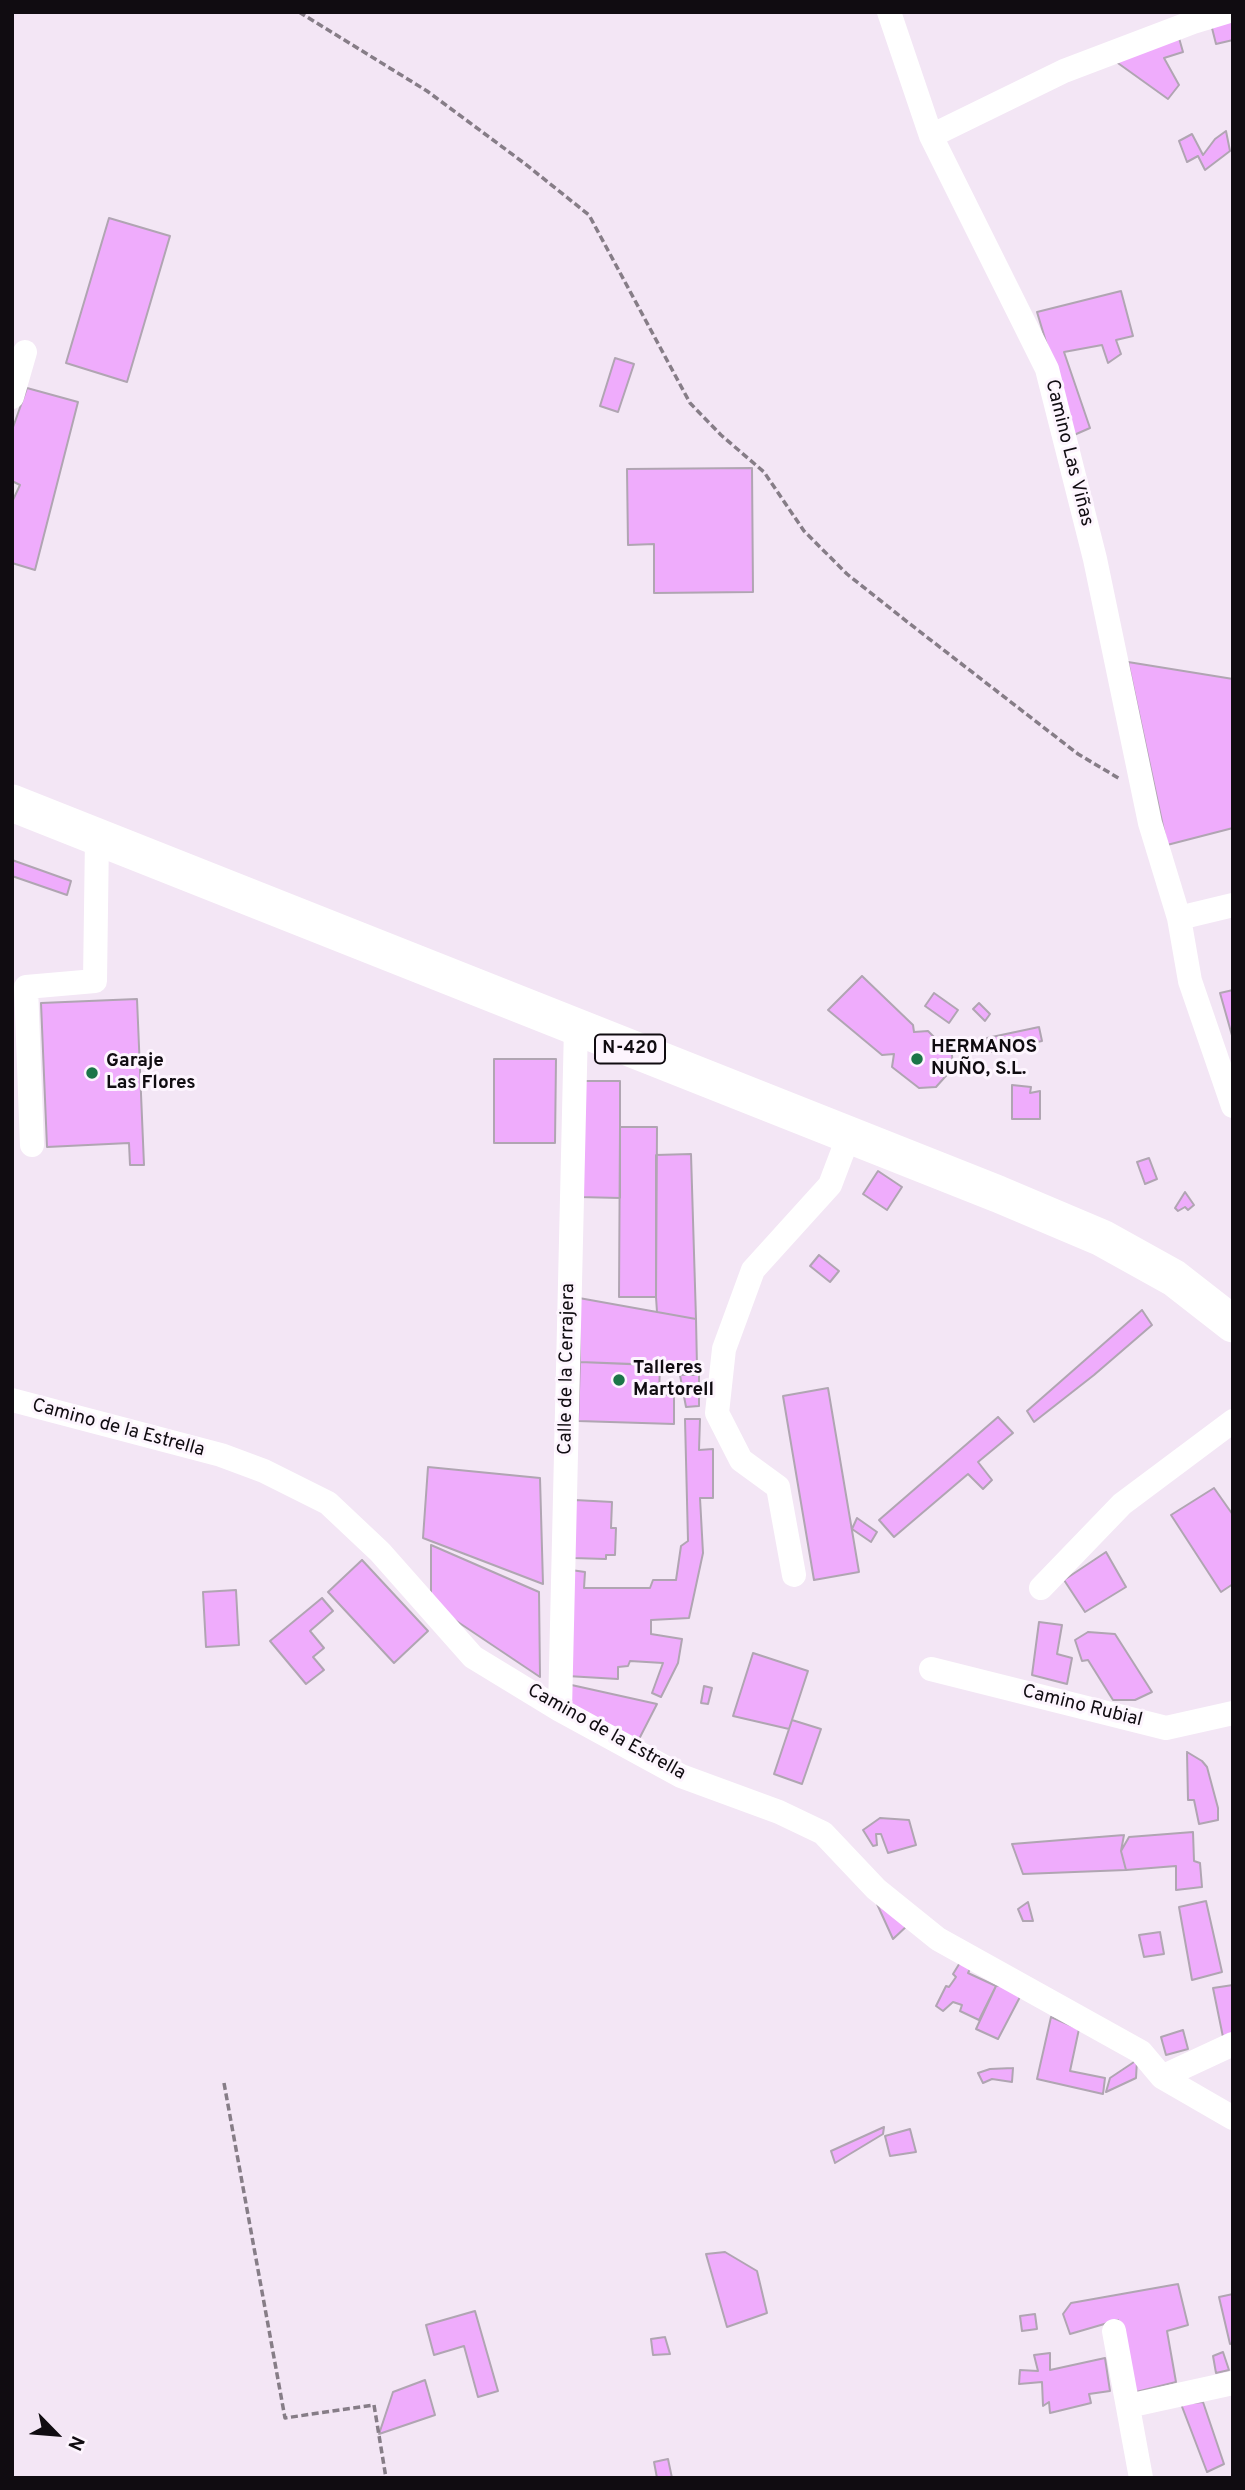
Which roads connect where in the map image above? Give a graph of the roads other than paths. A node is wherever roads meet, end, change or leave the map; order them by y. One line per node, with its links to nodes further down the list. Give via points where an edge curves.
1 (889, 12): 3 (street, Camino Las Viñas)
2 (1226, 12): 3 (street, via 1063,71)
3 (931, 136): 9 (street, Camino Las Viñas, via 1047,369 1096,559 1150,823)
4 (25, 352): 5 (street)
5 (12, 397)
6 (12, 803): 7 (highway, N-420)
7 (97, 837): 10 (highway, N-420); 13 (street, via 95,981 26,987)
8 (1233, 905): 9 (street)
9 (1179, 918): 11 (street, Camino Las Viñas, via 1190,981)
10 (576, 1027): 12 (highway, N-420); 20 (street, Calle de la Cerrajera)
11 (1233, 1106)
12 (849, 1135): 14 (highway, N-420, via 1102,1238 1174,1278); 17 (street, via 830,1185 753,1270 724,1349 717,1413 740,1460 778,1487)
13 (32, 1145)
14 (1233, 1324)
15 (12, 1400): 20 (street, Camino de la Estrella, via 221,1455 328,1503 380,1552 473,1657)
16 (1233, 1420): 18 (street, via 1122,1504)
17 (794, 1575)
18 (1041, 1588)
19 (931, 1669): 21 (street, Camino Rubial, via 1167,1728)
20 (560, 1710): 23 (street, Camino de la Estrella, via 681,1776 823,1833 876,1889 939,1939 1141,2052)
21 (1233, 1713)
22 (1233, 2044): 23 (street)
23 (1162, 2077): 24 (street, Camino de la Estrella)
24 (1233, 2118)
25 (1114, 2331): 27 (street)
26 (1233, 2382): 27 (street)
27 (1128, 2406): 28 (street)
28 (1141, 2478)

